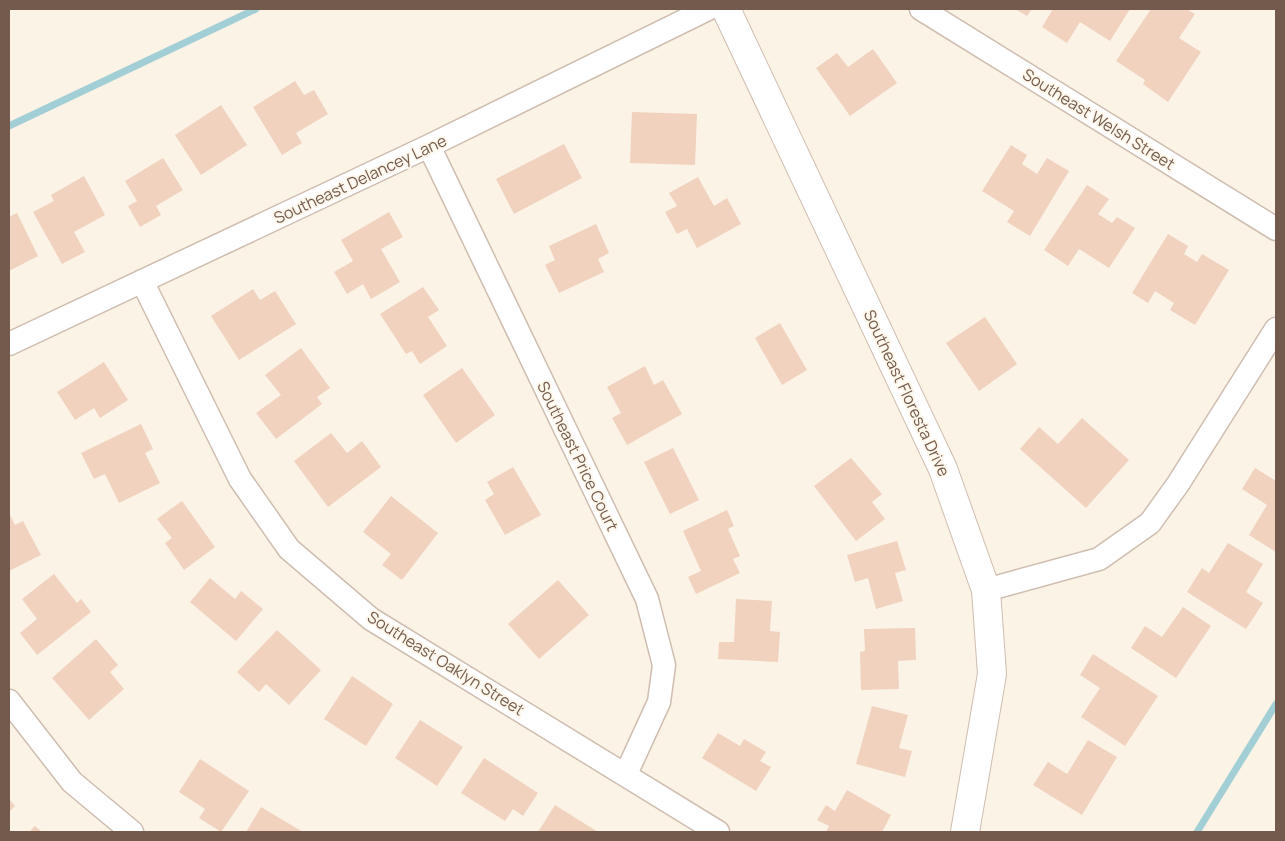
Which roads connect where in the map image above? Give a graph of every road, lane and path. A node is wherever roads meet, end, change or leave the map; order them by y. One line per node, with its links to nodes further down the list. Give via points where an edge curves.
1 (708, 9): 4 (street, Southeast Delancey Lane)
2 (726, 9): 9 (street, Southeast Floresta Drive, via 943,469)
3 (921, 9): 5 (street, Southeast Welsh Street)
4 (429, 146): 6 (street, Southeast Delancey Lane); 11 (street, Southeast Price Court, via 647,600 664,665 659,702)
5 (1276, 229)
6 (142, 281): 8 (street, Southeast Delancey Lane); 11 (street, Southeast Oaklyn Street, via 240,479 289,549 371,618)
7 (1276, 329): 9 (street, via 1150,523 1100,560)
8 (9, 344)
9 (986, 590): 12 (street, Southeast Floresta Drive, via 992,674)
10 (9, 701): 13 (street, via 72,782)
11 (626, 774): 14 (street, Southeast Oaklyn Street)
12 (969, 800): 15 (street, Southeast Floresta Drive); 16 (street, Southeast Floresta Drive)
13 (132, 832)
14 (718, 832)
15 (952, 832)
16 (965, 832)

